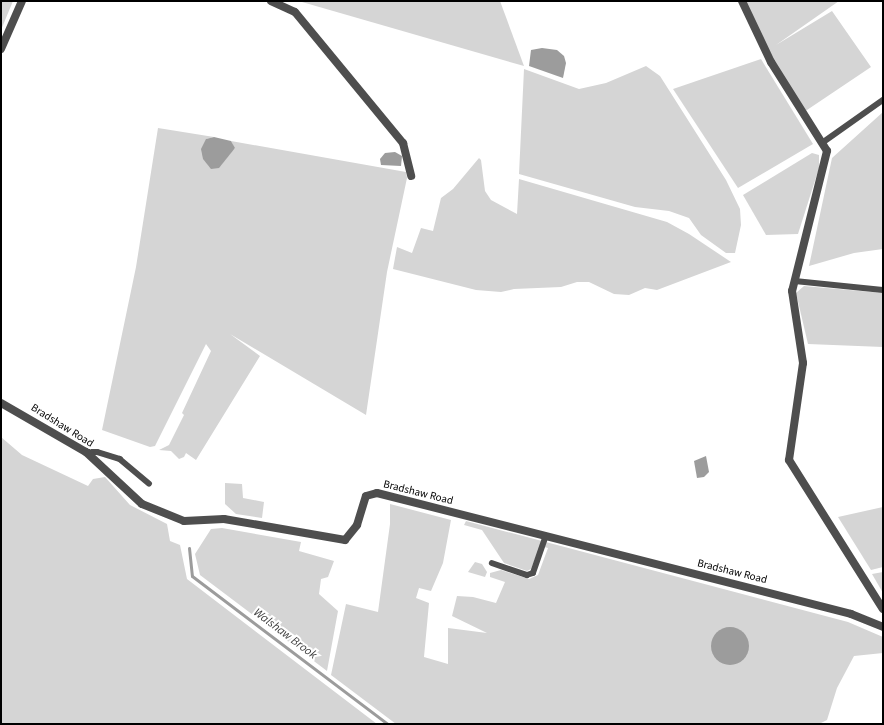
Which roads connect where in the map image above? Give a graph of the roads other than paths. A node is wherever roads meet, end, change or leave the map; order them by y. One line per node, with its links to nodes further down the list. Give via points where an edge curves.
1 (22, 1): 4 (street)
2 (271, 1): 7 (street, via 295,12 403,143)
3 (742, 1): 6 (street, via 771,62)
4 (1, 49)
5 (883, 100): 6 (lane)
6 (822, 143): 8 (street, via 827,151)
7 (411, 176)
8 (795, 281): 9 (lane); 15 (street, via 792,291 803,363 789,460)
9 (883, 290)
10 (1, 403): 11 (street, Bradshaw Road)
11 (86, 452): 12 (lane, via 104,453 120,460); 13 (street, Bradshaw Road, via 142,504 184,521 224,519 346,540 357,525 366,496 377,493)
12 (149, 483)
13 (546, 536): 14 (lane, via 533,573 527,575); 16 (street, Bradshaw Road, via 851,614)
14 (492, 563)
15 (883, 609)
16 (883, 627)

